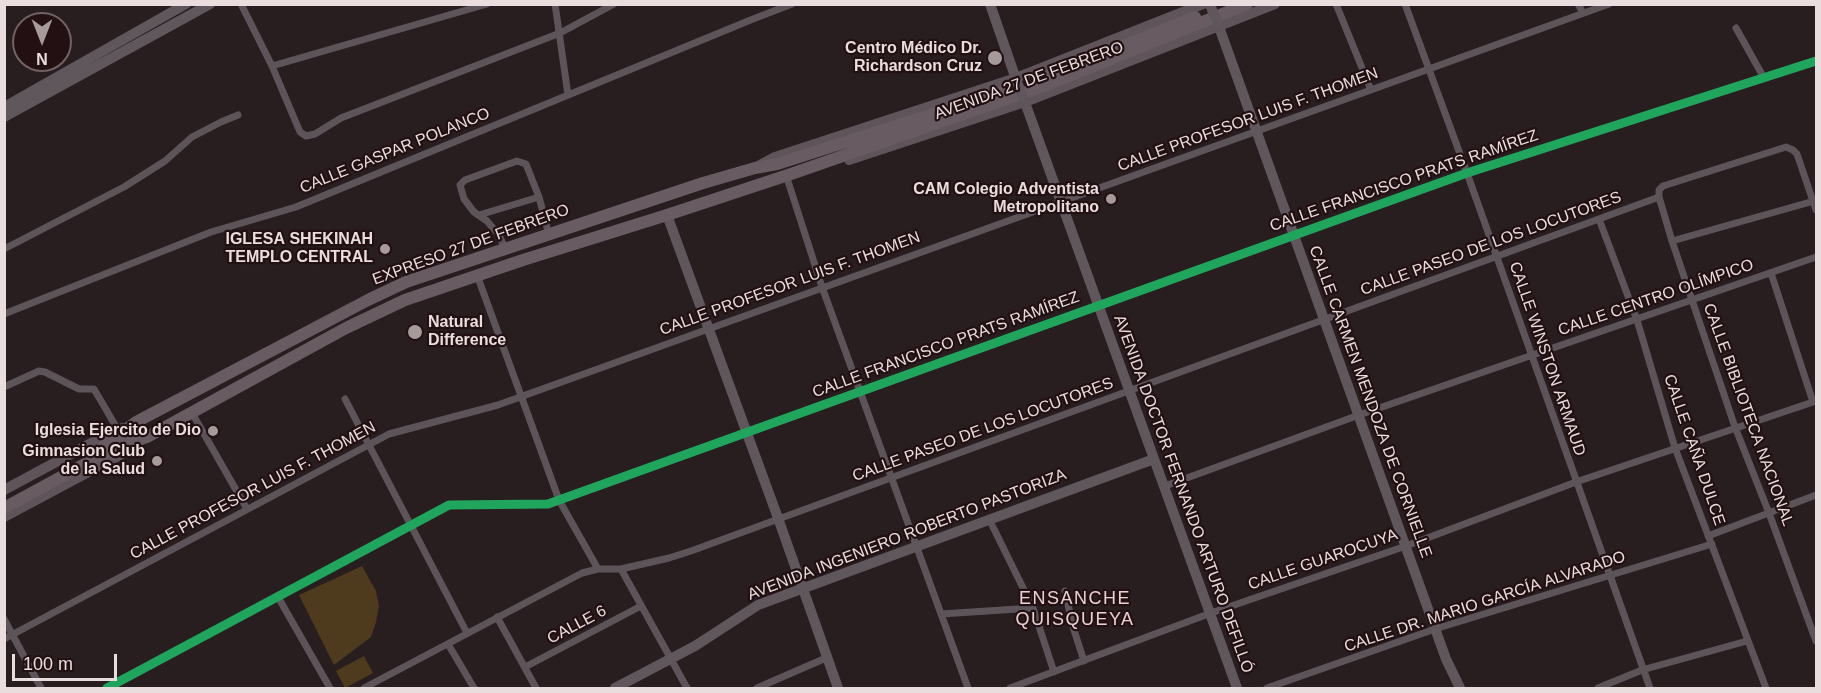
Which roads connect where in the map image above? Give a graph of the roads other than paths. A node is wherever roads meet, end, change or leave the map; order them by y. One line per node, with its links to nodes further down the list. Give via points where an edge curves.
1 (186, 4): 31 (street)
2 (210, 4): 33 (street)
3 (487, 4): 23 (street)
4 (555, 4): 21 (street)
5 (614, 4): 21 (street)
6 (792, 4): 28 (street, CALLE GASPAR POLANCO)
7 (990, 4): 26 (street, AVENIDA DOCTOR FERNANDO ARTURO DEFILLÓ)
8 (1203, 4): 26 (main road, AVENIDA 27 DE FEBRERO)
9 (1227, 4): 30 (highway)
10 (1247, 4): 30 (highway, via 1052,83)
11 (1275, 4): 19 (main road, AVENIDA 27 DE FEBRERO)
12 (1336, 4): 27 (street)
13 (1405, 4): 24 (street, CALLE WINSTON ARMAUD)
14 (1578, 4): 18 (street)
15 (1609, 4): 18 (street, CALLE PROFESOR LUIS F. THOMEN)
16 (1210, 5): 19 (street, CALLE CARMEN MENDOZA DE CORNIELLE, bridge)
17 (241, 6): 23 (street)
18 (1583, 13): 24 (street, CALLE PROFESOR LUIS F. THOMEN)
19 (1218, 26): 29 (main road, AVENIDA 27 DE FEBRERO); 34 (street, CALLE CARMEN MENDOZA DE CORNIELLE)
20 (1736, 28): 25 (street)
21 (560, 33): 23 (street, via 341,118 306,136 300,132); 28 (street)
22 (1816, 62): 25 (street, CALLE FRANCISCO PRATS RAMÍREZ)
23 (272, 66)
24 (1428, 69): 27 (street, CALLE PROFESOR LUIS F. THOMEN); 36 (street, CALLE WINSTON ARMAUD)
25 (1764, 78): 36 (street, CALLE FRANCISCO PRATS RAMÍREZ)
26 (1017, 80): 29 (street, AVENIDA DOCTOR FERNANDO ARTURO DEFILLÓ, bridge); 35 (main road, AVENIDA 27 DE FEBRERO, via 775,157)
27 (1371, 90): 34 (street, CALLE PROFESOR LUIS F. THOMEN)
28 (568, 95): 58 (street, CALLE GASPAR POLANCO, via 296,207 211,232)
29 (1024, 100): 37 (main road, AVENIDA 27 DE FEBRERO, via 803,175); 41 (street, AVENIDA DOCTOR FERNANDO ARTURO DEFILLÓ)
30 (980, 104): 35 (highway, EXPRESO 27 DE FEBRERO); 37 (highway, EXPRESO 27 DE FEBRERO)
31 (4, 107)
32 (238, 115): 49 (street, via 192,137 124,187)
33 (4, 117)
34 (1256, 130): 41 (street, CALLE PROFESOR LUIS F. THOMEN); 46 (street, CALLE CARMEN MENDOZA DE CORNIELLE)
35 (755, 168): 47 (highway, EXPRESO 27 DE FEBRERO)
36 (1467, 173): 46 (street, CALLE FRANCISCO PRATS RAMÍREZ); 51 (street, CALLE WINSTON ARMAUD)
37 (788, 175): 44 (highway, EXPRESO 27 DE FEBRERO); 55 (street)
38 (539, 196): 43 (street); 43 (street, via 526,164 517,161 460,185 464,199); 47 (street)
39 (1659, 197): 40 (street, CALLE PASEO DE LOS LOCUTORES, via 1663,186 1786,147 1797,154); 45 (street, CALLE PASEO DE LOS LOCUTORES); 48 (street, CALLE BIBLIOTECA NACIONAL)
40 (1814, 201): 42 (street); 48 (street)
41 (1061, 202): 55 (street, CALLE PROFESOR LUIS F. THOMEN); 57 (street, AVENIDA DOCTOR FERNANDO ARTURO DEFILLÓ)
42 (1816, 210)
43 (479, 215): 50 (street, via 499,235)
44 (667, 215): 54 (highway, EXPRESO 27 DE FEBRERO); 61 (street)
45 (1599, 219): 51 (street, CALLE PASEO DE LOS LOCUTORES); 60 (street, CALLE CAÑA DULCE)
46 (1294, 234): 57 (street, CALLE FRANCISCO PRATS RAMÍREZ); 59 (street, CALLE CARMEN MENDOZA DE CORNIELLE)
47 (549, 235): 50 (highway, EXPRESO 27 DE FEBRERO)
48 (1672, 241): 56 (street, CALLE BIBLIOTECA NACIONAL)
49 (4, 249)
50 (505, 249): 71 (highway, EXPRESO 27 DE FEBRERO, via 406,282)
51 (1497, 257): 59 (street, CALLE PASEO DE LOS LOCUTORES); 62 (street, CALLE WINSTON ARMAUD)
52 (1816, 257): 53 (street, CALLE CENTRO OLÍMPICO)
53 (1771, 273): 56 (street, CALLE CENTRO OLÍMPICO); 68 (street)
54 (477, 275): 66 (street); 69 (highway, EXPRESO 27 DE FEBRERO, via 405,300 346,328)
55 (822, 287): 61 (street, CALLE PROFESOR LUIS F. THOMEN); 65 (street)
56 (1693, 300): 60 (street, CALLE CENTRO OLÍMPICO); 72 (street, CALLE BIBLIOTECA NACIONAL)
57 (1099, 307): 64 (street, AVENIDA DOCTOR FERNANDO ARTURO DEFILLÓ); 65 (street, CALLE FRANCISCO PRATS RAMÍREZ)
58 (4, 314)
59 (1324, 319): 64 (street, CALLE PASEO DE LOS LOCUTORES); 70 (street, CALLE CARMEN MENDOZA DE CORNIELLE)
60 (1637, 320): 62 (street, CALLE CENTRO OLÍMPICO); 77 (street, CALLE CAÑA DULCE)
61 (708, 328): 66 (street, CALLE PROFESOR LUIS F. THOMEN); 74 (street)
62 (1533, 355): 70 (street, CALLE CENTRO OLÍMPICO); 80 (street, CALLE WINSTON ARMAUD)
63 (4, 387): 73 (street, via 39,371 77,388 94,389)
64 (1129, 390): 78 (street, AVENIDA DOCTOR FERNANDO ARTURO DEFILLÓ); 79 (street, CALLE PASEO DE LOS LOCUTORES)
65 (861, 391): 74 (street, CALLE FRANCISCO PRATS RAMÍREZ); 79 (street)
66 (521, 396): 76 (street, CALLE PROFESOR LUIS F. THOMEN, via 389,434); 84 (street)
67 (345, 399): 76 (street)
68 (1815, 401): 72 (street, CALLE GUAROCUYA)
69 (192, 413): 75 (highway, EXPRESO 27 DE FEBRERO); 86 (street)
70 (1359, 415): 81 (street, CALLE CENTRO OLÍMPICO); 95 (street, CALLE CARMEN MENDOZA DE CORNIELLE)
71 (136, 422): 73 (main road); 82 (highway, EXPRESO 27 DE FEBRERO, via 113,440)
72 (1735, 427): 77 (street, CALLE GUAROCUYA); 87 (street, CALLE BIBLIOTECA NACIONAL)
73 (118, 430): 82 (main road)
74 (746, 433): 84 (street, CALLE FRANCISCO PRATS RAMÍREZ); 89 (street)
75 (147, 437): 85 (highway, EXPRESO 27 DE FEBRERO, via 118,446); 88 (main road)
76 (369, 444): 86 (street, CALLE PROFESOR LUIS F. THOMEN); 91 (street)
77 (1675, 448): 80 (street, CALLE GUAROCUYA); 92 (street, CALLE CAÑA DULCE)
78 (1154, 459): 81 (street, AVENIDA DOCTOR FERNANDO ARTURO DEFILLÓ); 90 (street, AVENIDA INGENIERO ROBERTO PASTORIZA)
79 (892, 478): 89 (street, CALLE PASEO DE LOS LOCUTORES); 94 (street)
80 (1576, 482): 95 (street, CALLE GUAROCUYA); 98 (street, CALLE WINSTON ARMAUD)
81 (1165, 486): 104 (street, AVENIDA DOCTOR FERNANDO ARTURO DEFILLÓ)
82 (5, 491)
83 (1816, 495): 87 (street)
84 (560, 500): 91 (street, CALLE FRANCISCO PRATS RAMÍREZ, via 548,504 449,505); 96 (street)
85 (4, 508)
86 (247, 509): 110 (street, CALLE PROFESOR LUIS F. THOMEN)
87 (1769, 513): 92 (street); 113 (street, CALLE BIBLIOTECA NACIONAL)
88 (4, 517)
89 (778, 518): 97 (street, CALLE PASEO DE LOS LOCUTORES, via 669,558); 99 (street)
90 (989, 519): 94 (street, AVENIDA INGENIERO ROBERTO PASTORIZA); 103 (street)
91 (410, 526): 101 (street, CALLE FRANCISCO PRATS RAMÍREZ); 109 (street)
92 (1708, 536): 93 (street, CALLE CAÑA DULCE)
93 (1712, 544): 98 (street, CALLE DR. MARIO GARCÍA ALVARADO); 112 (street, CALLE CAÑA DULCE)
94 (915, 546): 99 (street, AVENIDA INGENIERO ROBERTO PASTORIZA); 105 (street)
95 (1406, 546): 104 (street, CALLE GUAROCUYA); 108 (street, CALLE CARMEN MENDOZA DE CORNIELLE)
96 (598, 569): 97 (street, CALLE PASEO DE LOS LOCUTORES); 106 (street, CALLE PASEO DE LOS LOCUTORES, via 572,577)
97 (621, 569): 102 (street)
98 (1610, 575): 108 (street, CALLE DR. MARIO GARCÍA ALVARADO); 119 (street, CALLE WINSTON ARMAUD)
99 (802, 589): 115 (street); 116 (street, AVENIDA INGENIERO ROBERTO PASTORIZA, via 746,611)
100 (1065, 591): 117 (street)
101 (278, 597): 122 (street, CALLE FRANCISCO PRATS RAMÍREZ); 123 (street)
102 (641, 606): 116 (street); 118 (street, CALLE 6)
103 (1034, 608): 105 (street); 120 (street)
104 (1211, 613): 117 (street, CALLE GUAROCUYA); 133 (street, AVENIDA DOCTOR FERNANDO ARTURO DEFILLÓ)
105 (941, 614): 131 (street)
106 (497, 617): 109 (street, CALLE PASEO DE LOS LOCUTORES); 118 (street)
107 (4, 619): 110 (street)
108 (1435, 629): 134 (street, CALLE DR. MARIO GARCÍA ALVARADO); 135 (street, CALLE CARMEN MENDOZA DE CORNIELLE)
109 (467, 633): 114 (street, CALLE PASEO DE LOS LOCUTORES)
110 (13, 635): 111 (street, CALLE PROFESOR LUIS F. THOMEN); 121 (street)
111 (4, 639)
112 (1747, 641): 119 (street); 138 (street, CALLE CAÑA DULCE)
113 (1816, 641)
114 (447, 644): 124 (street, CALLE PASEO DE LOS LOCUTORES); 125 (street)
115 (826, 658): 129 (street); 130 (street)
116 (671, 659): 127 (street, AVENIDA INGENIERO ROBERTO PASTORIZA); 128 (street)
117 (1084, 661): 120 (street, CALLE GUAROCUYA)
118 (525, 667): 126 (street)
119 (1644, 670): 136 (street); 137 (street, CALLE WINSTON ARMAUD)
120 (1054, 672): 132 (street, CALLE GUAROCUYA)
121 (41, 688)
122 (107, 688)
123 (330, 688)
124 (364, 688)
125 (474, 688)
126 (536, 688)
127 (615, 688)
128 (687, 688)
129 (757, 688)
130 (838, 688)
131 (968, 688)
132 (1010, 688)
133 (1237, 688)
134 (1267, 688)
135 (1460, 688)
136 (1598, 688)
137 (1650, 688)
138 (1766, 688)

